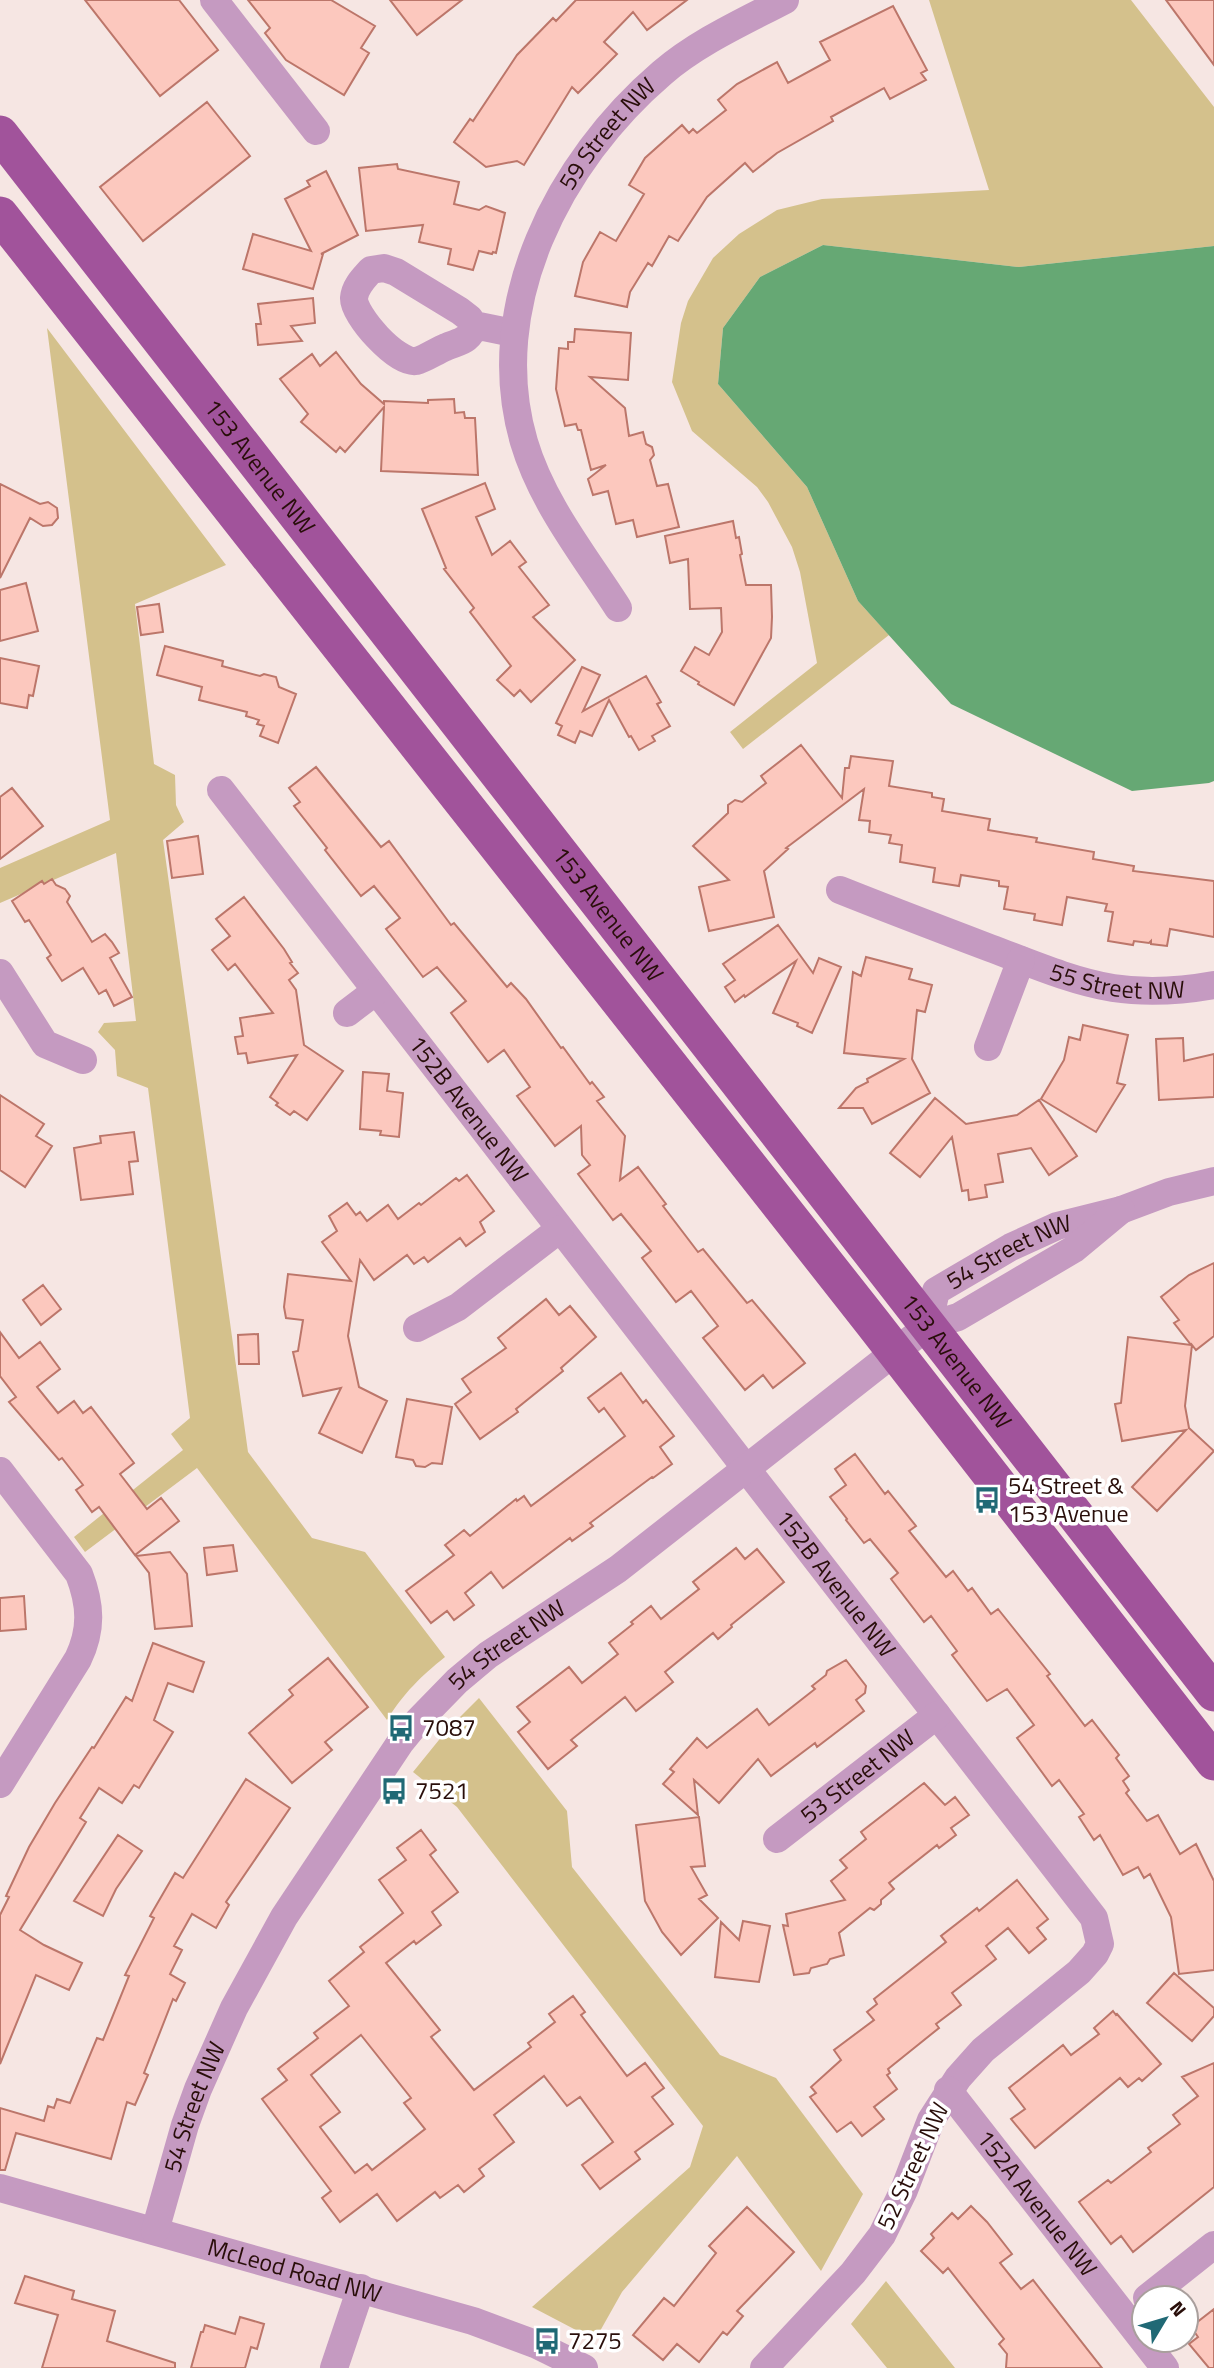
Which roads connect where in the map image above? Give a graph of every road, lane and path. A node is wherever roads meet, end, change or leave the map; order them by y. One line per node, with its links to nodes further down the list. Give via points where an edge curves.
1 (214, 0): 3 (street)
2 (785, 0): 7 (street, 59 Street NW, via 685,55 643,90 606,131 552,210)
3 (316, 131)
4 (0, 134): 20 (main road, 153 Avenue NW)
5 (0, 215): 22 (main road, 153 Avenue NW)
6 (474, 325): 7 (street)
7 (513, 333): 8 (street, 59 Street NW, via 518,415 536,476)
8 (618, 608)
9 (221, 790): 14 (street, 152B Avenue NW)
10 (840, 890): 11 (street, 55 Street NW)
11 (1021, 960): 13 (street, 55 Street NW, via 1114,988 1181,990); 16 (street, 55 Street NW)
12 (0, 973): 17 (street, via 45,1044)
13 (1214, 985)
14 (376, 990): 15 (street); 19 (street, 152B Avenue NW)
15 (347, 1013)
16 (988, 1047)
17 (83, 1060)
18 (1214, 1181): 20 (street, 54 Street NW, via 1056,1226 973,1268 936,1291)
19 (560, 1229): 21 (street, via 458,1307); 23 (street, 152B Avenue NW)
20 (928, 1326): 22 (street, 54 Street NW); 25 (main road, 153 Avenue NW)
21 (416, 1328)
22 (895, 1352): 23 (street, 54 Street NW); 27 (main road, 153 Avenue NW)
23 (746, 1469): 26 (street, 152B Avenue NW); 33 (street, 54 Street NW, via 618,1569 488,1655 435,1702 400,1743 284,1917 234,2008 185,2125)
24 (0, 1471): 28 (street, via 79,1574 89,1618 78,1659)
25 (1214, 1693)
26 (937, 1715): 29 (street, 53 Street NW); 30 (street, 152B Avenue NW, via 1086,1905)
27 (1214, 1762)
28 (0, 1784)
29 (777, 1839)
30 (1100, 1944): 31 (street, 52 Street NW, via 1079,1972 992,2041)
31 (948, 2090): 37 (street, 152A Avenue NW); 40 (street, 52 Street NW, via 882,2235 853,2273)
32 (0, 2188): 33 (street, McLeod Road NW)
33 (155, 2231): 36 (street, McLeod Road NW)
34 (1214, 2245): 35 (street)
35 (1164, 2284)
36 (360, 2288): 38 (street); 39 (street, McLeod Road NW, via 500,2330)
37 (1130, 2295)
38 (334, 2368)
39 (584, 2368)
40 (764, 2368)

